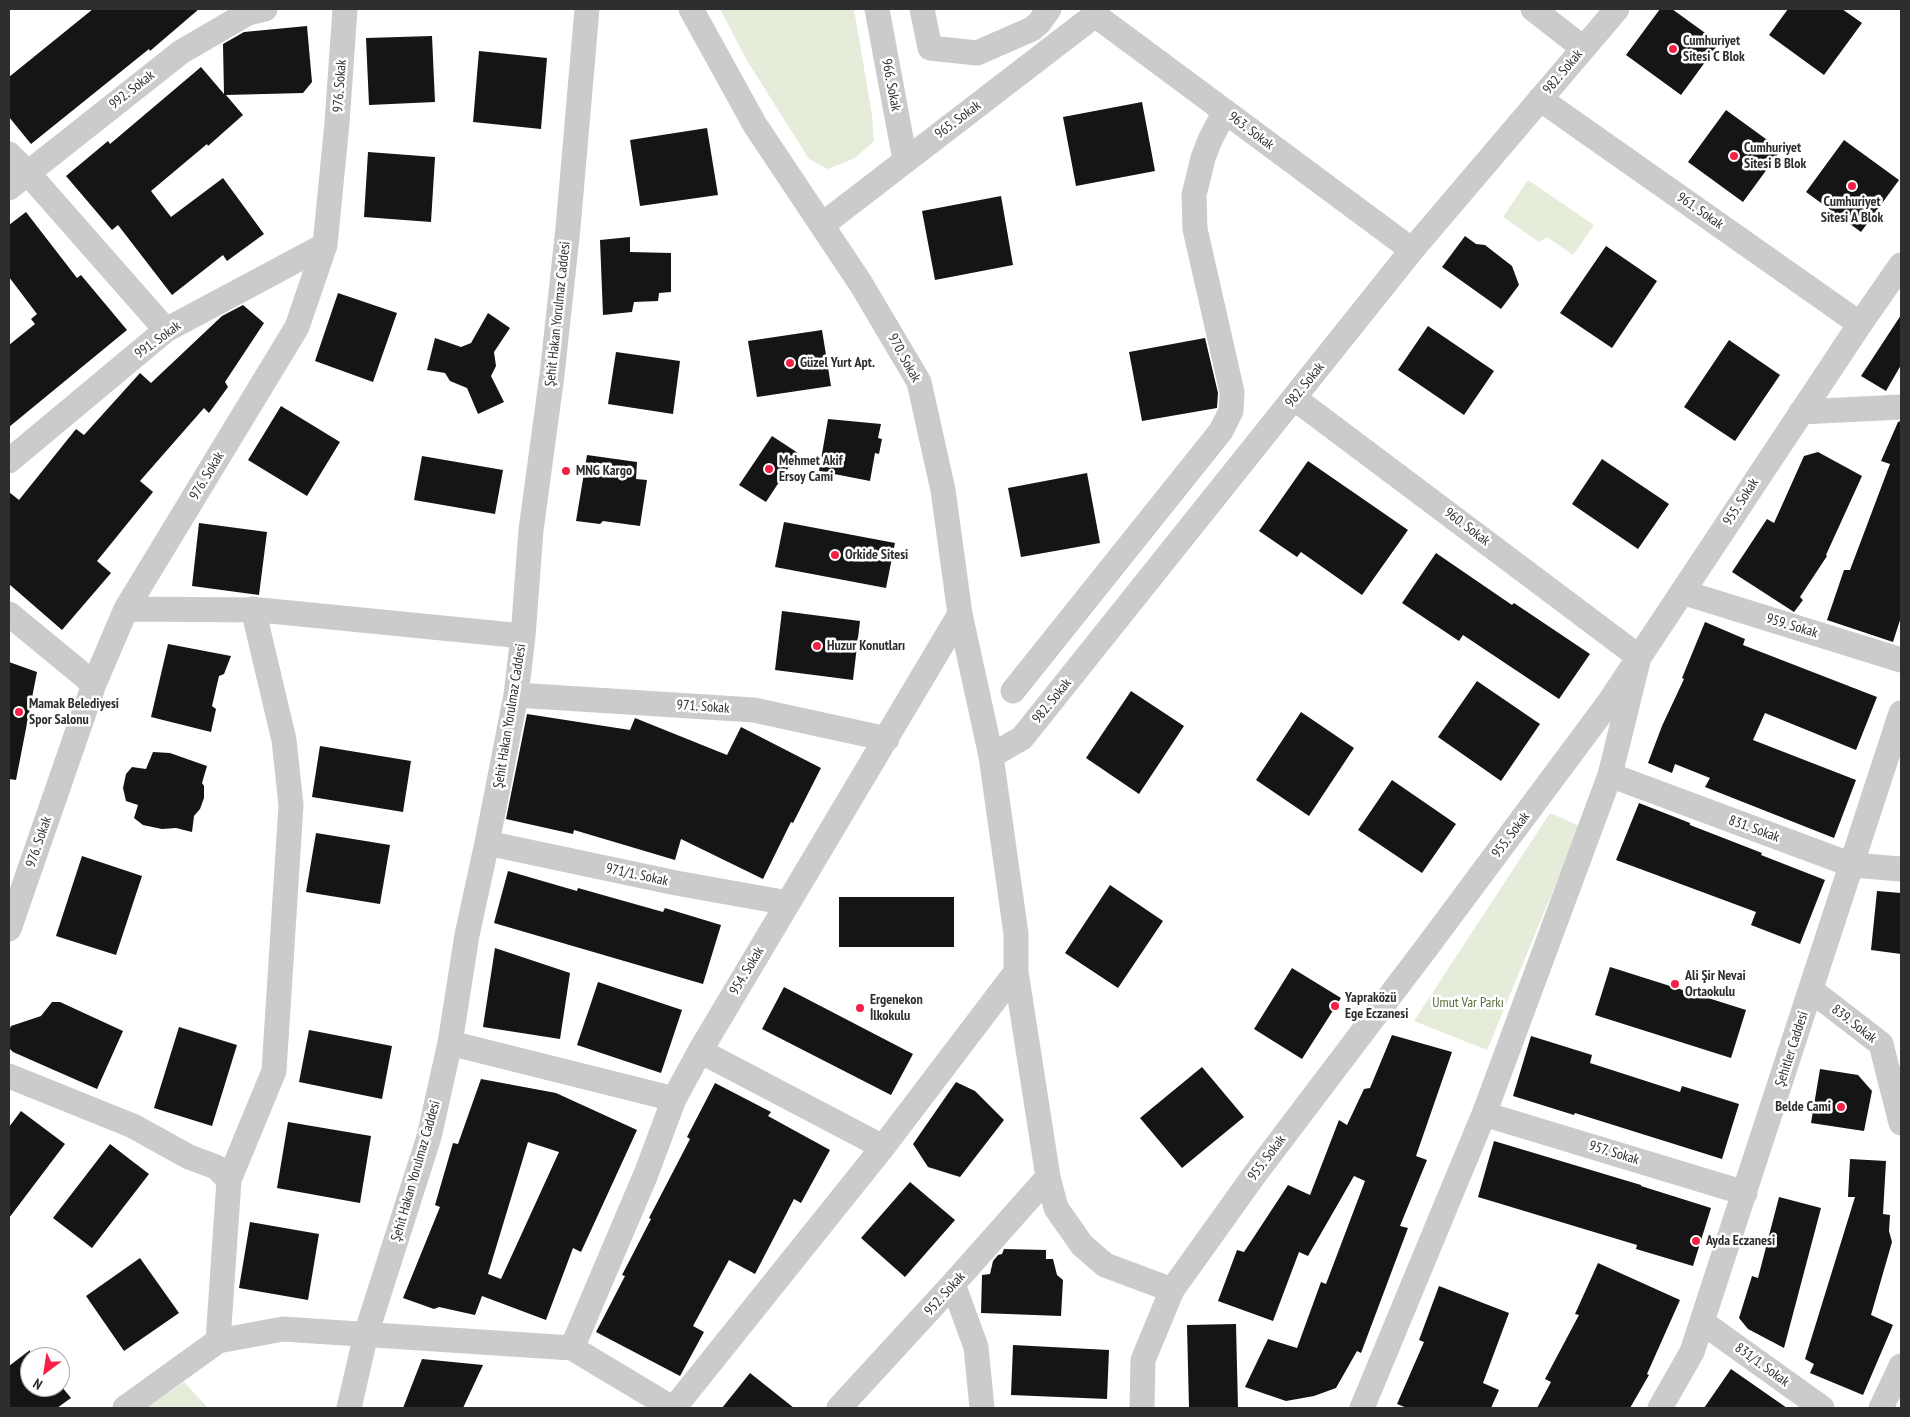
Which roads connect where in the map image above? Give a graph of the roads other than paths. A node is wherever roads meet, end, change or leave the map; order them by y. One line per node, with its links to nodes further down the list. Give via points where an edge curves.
1 (265, 9): 16 (street, 992. Sokak, via 248,13 181,52)
2 (345, 9): 18 (street, 976. Sokak)
3 (587, 9): 32 (street, Şehit Hakan Yorulmaz Caddesi, via 552,375 530,530)
4 (691, 9): 17 (street, 970. Sokak, via 755,125)
5 (877, 9): 15 (street, 966. Sokak)
6 (922, 9): 7 (street, via 930,48 977,53 1032,29)
7 (1049, 9)
8 (1533, 9): 11 (street)
9 (1617, 9): 11 (street, 982. Sokak)
10 (1094, 12): 13 (street, 963. Sokak); 15 (street, 965. Sokak)
11 (1584, 48): 12 (street, 982. Sokak)
12 (1540, 99): 19 (street, 982. Sokak); 21 (street, 961. Sokak)
13 (1225, 112): 19 (street, 963. Sokak); 36 (street, via 1203,158 1194,195 1195,229 1232,392 1231,411 1221,431)
14 (9, 154): 16 (street)
15 (906, 160): 17 (street, 965. Sokak)
16 (18, 180): 22 (street)
17 (822, 225): 31 (street, 970. Sokak, via 919,382 943,490)
18 (324, 245): 22 (street, 991. Sokak); 28 (street, 976. Sokak, via 297,327)
19 (1412, 250): 23 (street, 982. Sokak)
20 (1901, 265): 21 (street, 955. Sokak)
21 (1860, 324): 25 (street, 955. Sokak)
22 (166, 330): 26 (street, 991. Sokak)
23 (1294, 398): 33 (street, 960. Sokak); 40 (street, 982. Sokak, via 1022,738)
24 (1901, 407): 25 (street)
25 (1801, 412): 27 (street, 955. Sokak)
26 (9, 461)
27 (1682, 592): 33 (street, 955. Sokak); 34 (street, 959. Sokak)
28 (126, 609): 29 (street); 35 (street, 976. Sokak)
29 (253, 609): 32 (street); 57 (street, via 284,740 291,805 274,1071)
30 (9, 614): 35 (street)
31 (960, 614): 39 (street, 954. Sokak); 40 (street, 970. Sokak)
32 (523, 636): 37 (street, Şehit Hakan Yorulmaz Caddesi)
33 (1639, 657): 41 (street); 60 (street, 955. Sokak, via 1610,701 1255,1174)
34 (1901, 660)
35 (94, 684): 46 (street, 976. Sokak)
36 (1013, 691)
37 (516, 695): 39 (street, 971. Sokak, via 754,710); 42 (street, Şehit Hakan Yorulmaz Caddesi)
38 (1901, 713): 43 (street, Şehitler Caddesi)
39 (887, 740): 45 (street, 954. Sokak)
40 (991, 756): 47 (street, 970. Sokak, via 1016,934)
41 (1610, 776): 43 (street, 831. Sokak); 53 (street)
42 (488, 843): 45 (street, 971/1. Sokak, via 676,883); 49 (street, Şehit Hakan Yorulmaz Caddesi, via 467,936)
43 (1852, 865): 44 (street, 831. Sokak); 48 (street, Şehitler Caddesi)
44 (1901, 869)
45 (788, 902): 50 (street, 954. Sokak)
46 (9, 930)
47 (1016, 972): 55 (street); 56 (street, 970. Sokak)
48 (1811, 990): 54 (street, 839. Sokak, via 1880,1044); 58 (street, Şehitler Caddesi)
49 (450, 1043): 52 (street); 62 (street, Şehit Hakan Yorulmaz Caddesi, via 429,1137)
50 (700, 1051): 52 (street, 954. Sokak); 55 (street)
51 (9, 1076): 57 (street, via 133,1126 189,1157 216,1166)
52 (674, 1099): 64 (street, 954. Sokak, via 646,1174)
53 (1484, 1114): 58 (street, 957. Sokak); 72 (street)
54 (1901, 1123)
55 (883, 1147): 68 (street)
56 (1048, 1177): 59 (street, 952. Sokak); 60 (street, 970. Sokak, via 1056,1208 1082,1245 1105,1265)
57 (229, 1180): 63 (street)
58 (1744, 1192): 61 (street, Şehitler Caddesi)
59 (953, 1284): 69 (street, 952. Sokak); 70 (street, via 976,1347)
60 (1172, 1290): 71 (street, 955. Sokak, via 1143,1360)
61 (1702, 1322): 73 (street, Şehitler Caddesi, via 1692,1352); 74 (street, 831/1. Sokak)
62 (366, 1334): 63 (street, via 283,1329); 64 (street); 67 (street, Şehit Hakan Yorulmaz Caddesi)
63 (218, 1341): 66 (street)
64 (572, 1348): 68 (street)
65 (1901, 1366): 75 (street)
66 (125, 1408)
67 (349, 1408)
68 (673, 1408)
69 (839, 1408)
70 (982, 1408)
71 (1142, 1408)
72 (1362, 1408)
73 (1660, 1408)
74 (1822, 1408)
75 (1881, 1408)

